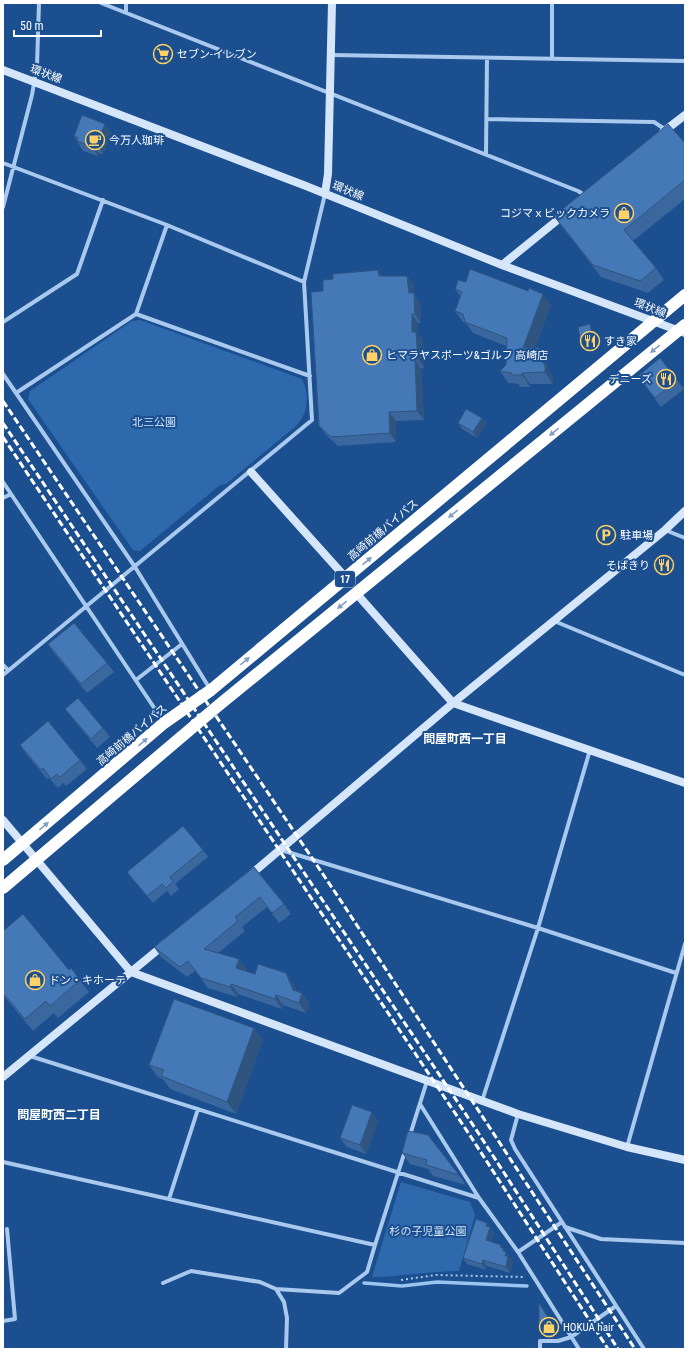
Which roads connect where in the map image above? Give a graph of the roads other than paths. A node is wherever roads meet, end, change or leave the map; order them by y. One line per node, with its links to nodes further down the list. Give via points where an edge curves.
1 (39, 3): 12 (street, via 37,66)
2 (101, 3): 6 (street)
3 (126, 3): 6 (street)
4 (332, 3): 7 (street)
5 (552, 3): 9 (street)
6 (126, 12): 13 (street)
7 (331, 55): 8 (street); 13 (street)
8 (487, 58): 9 (street); 15 (street)
9 (552, 58): 10 (street)
10 (685, 61)
11 (3, 70): 12 (street, 環状線)
12 (34, 81): 20 (street); 21 (street, 環状線)
13 (330, 94): 18 (street); 21 (street, via 328,174)
14 (685, 115): 16 (street)
15 (487, 119): 16 (street, via 654,122); 18 (street)
16 (666, 130): 17 (street)
17 (654, 140)
18 (486, 154): 22 (street)
19 (3, 163): 20 (street)
20 (14, 166): 23 (street); 24 (street)
21 (325, 193): 27 (street, 環状線); 28 (street)
22 (586, 196)
23 (103, 200): 26 (street); 32 (street, via 76,274)
24 (3, 207)
25 (569, 210): 27 (street)
26 (168, 225): 28 (street); 30 (street)
27 (502, 265): 31 (street, 環状線)
28 (304, 282): 35 (street)
29 (685, 295): 31 (highway, 高崎前橋バイパス / 17)
30 (136, 314): 35 (street); 36 (street)
31 (653, 321): 33 (street, 環状線); 45 (highway, 高崎前橋バイパス / 17, one-way to 31)
32 (3, 322)
33 (683, 330): 46 (highway, 17, one-way to 46)
34 (3, 374): 36 (street)
35 (310, 376): 37 (street, via 312,420)
36 (16, 393): 44 (street)
37 (251, 472): 44 (street); 45 (street)
38 (3, 482): 39 (street)
39 (11, 494): 40 (street); 47 (street)
40 (3, 498)
41 (685, 511): 42 (street)
42 (665, 530): 43 (street); 48 (street)
43 (685, 538)
44 (135, 567): 47 (street); 49 (street)
45 (346, 578): 55 (highway, 高崎前橋バイパス / 17, one-way to 45)
46 (356, 593): 56 (street); 64 (highway, 17, one-way to 64)
47 (87, 607): 51 (street); 54 (street)
48 (554, 621): 52 (street); 56 (street)
49 (182, 644): 54 (street); 55 (street)
50 (3, 665): 51 (street)
51 (8, 670): 53 (street)
52 (685, 674)
53 (3, 675)
54 (136, 680): 57 (street)
55 (211, 690): 57 (highway, 高崎前橋バイパス / 17)
56 (453, 703): 58 (street); 62 (street)
57 (164, 723): 61 (highway, 高崎前橋バイパス / 17, one-way to 57)
58 (590, 750): 59 (street); 67 (street)
59 (685, 783)
60 (3, 820): 61 (street)
61 (23, 844): 63 (highway, 高崎前橋バイパス / 17); 64 (street)
62 (280, 850): 65 (street); 67 (street)
63 (3, 860)
64 (36, 860): 66 (highway, 17); 70 (street)
65 (244, 880)
66 (3, 888)
67 (538, 928): 71 (street); 75 (street)
68 (173, 938): 70 (street)
69 (685, 944): 71 (street)
70 (132, 972): 72 (street); 74 (street)
71 (676, 973): 80 (street)
72 (29, 1056): 73 (street); 77 (street)
73 (3, 1077)
74 (427, 1081): 75 (street); 76 (street)
75 (482, 1102): 78 (street)
76 (420, 1104): 79 (street); 85 (street)
77 (198, 1109): 84 (street); 86 (street)
78 (518, 1114): 80 (street); 87 (street, via 510,1140)
79 (408, 1142)
80 (627, 1147): 82 (street)
81 (406, 1149): 84 (street)
82 (685, 1160)
83 (3, 1162): 86 (street)
84 (398, 1172): 85 (street); 91 (street)
85 (479, 1198): 92 (street)
86 (170, 1199): 91 (street)
87 (562, 1222): 88 (street); 92 (street)
88 (565, 1227): 90 (street, via 601,1239); 95 (street)
89 (7, 1228): 96 (street, via 15,1318)
90 (685, 1243)
91 (376, 1245): 94 (street, via 367,1272 339,1293)
92 (518, 1252): 97 (street)
93 (163, 1283): 94 (street, via 191,1271 260,1282)
94 (276, 1290): 98 (street, via 284,1302 287,1318)
95 (616, 1306): 97 (street); 101 (street)
96 (3, 1321)
97 (572, 1337): 99 (street, via 558,1341 540,1341); 100 (street)
98 (286, 1349)
99 (540, 1349)
100 (579, 1349)
101 (644, 1349)

